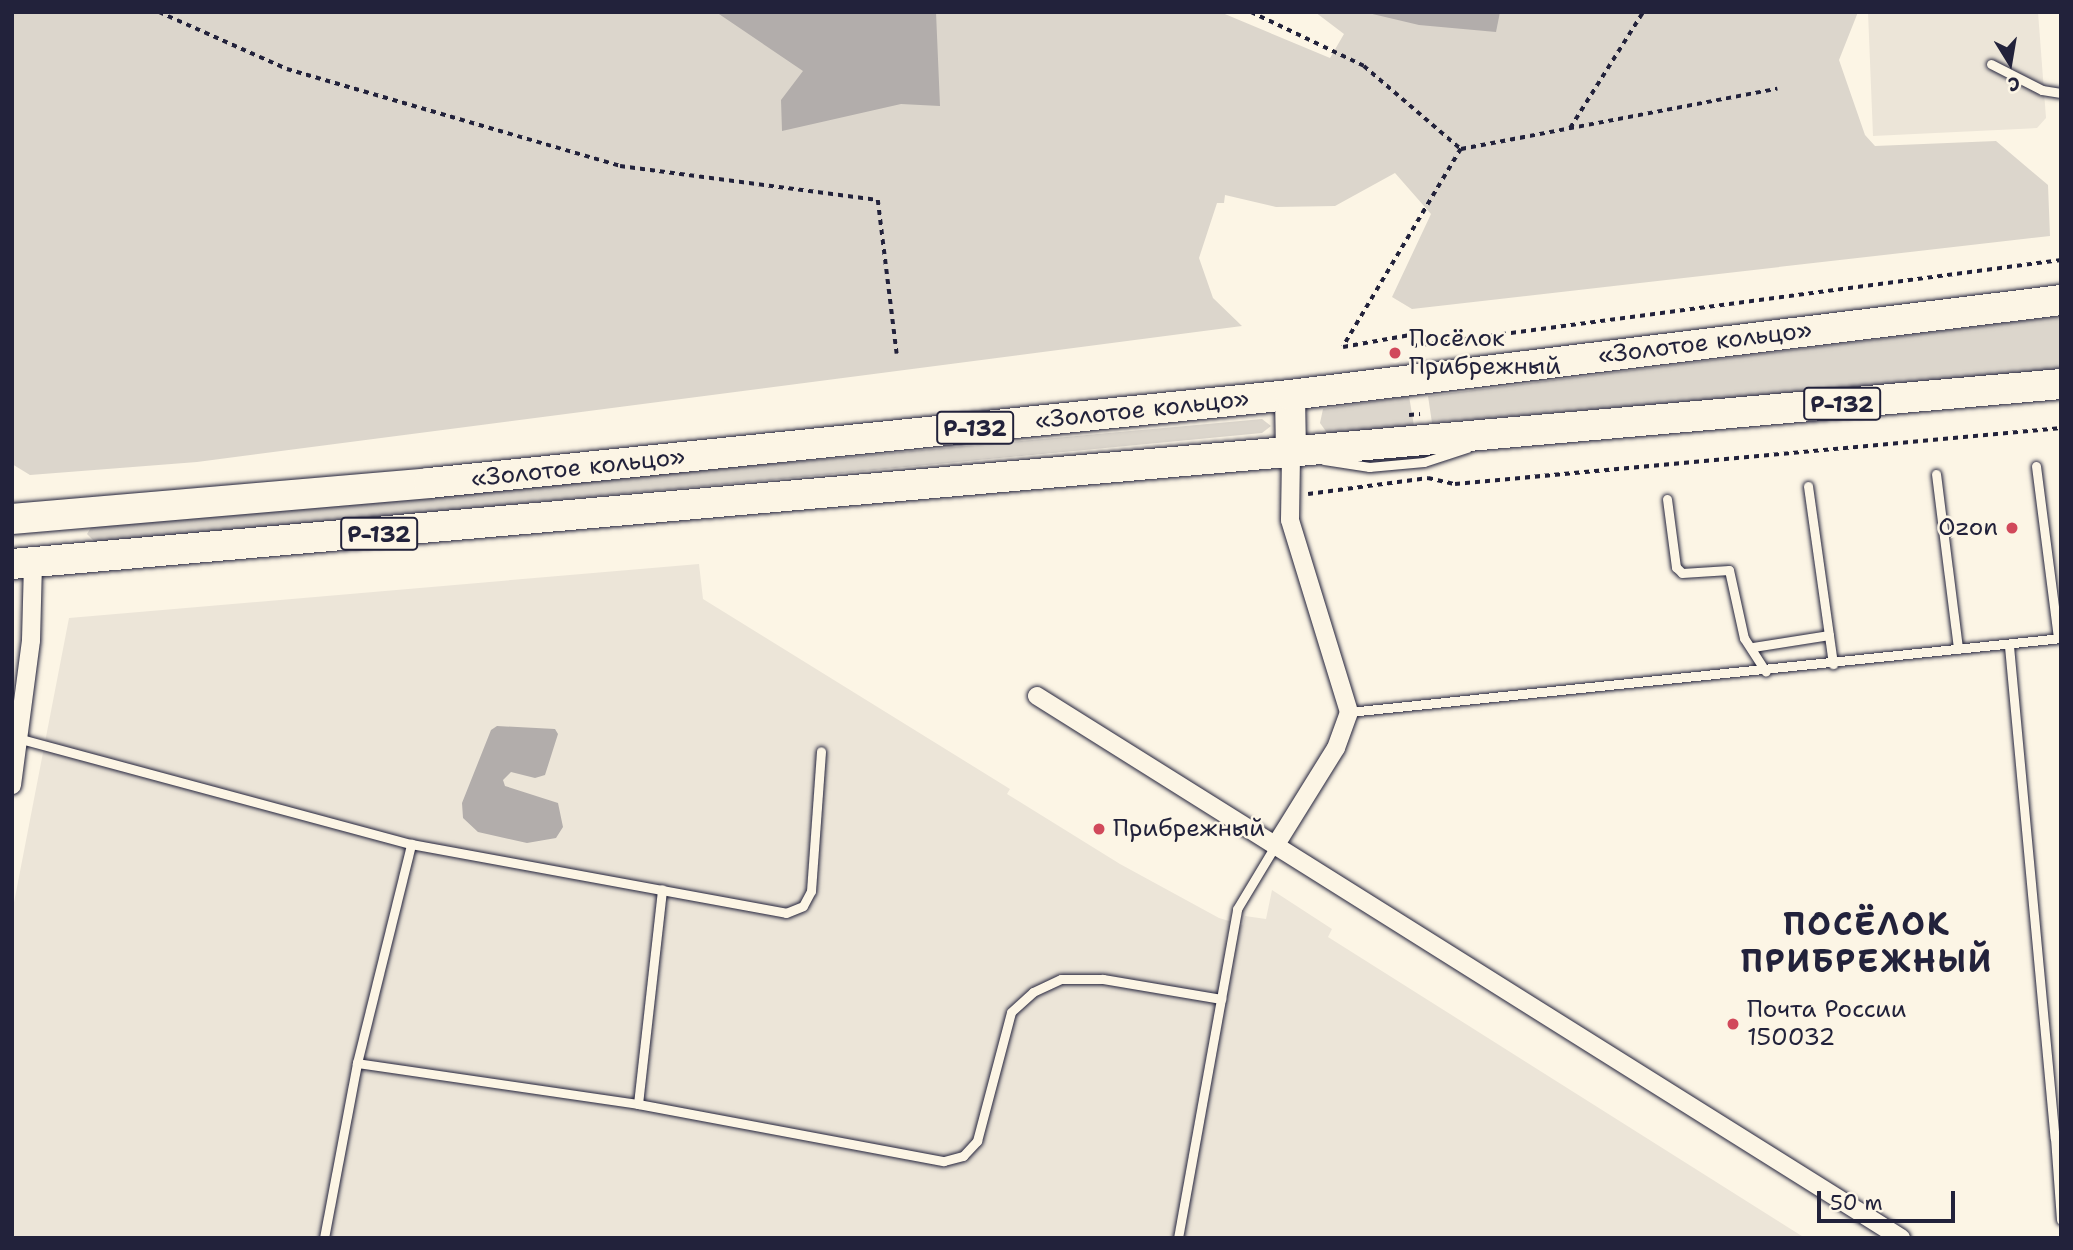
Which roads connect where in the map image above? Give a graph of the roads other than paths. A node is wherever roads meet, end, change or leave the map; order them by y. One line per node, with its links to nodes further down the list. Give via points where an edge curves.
1 (1991, 64): 2 (lane, via 2042,90)
2 (2061, 93)
3 (2061, 300): 5 (highway, «Золотое кольцо» / Р-132)
4 (2061, 384): 6 (highway, «Золотое кольцо» / Р-132)
5 (1290, 395): 6 (highway); 11 (highway, «Золотое кольцо» / Р-132, via 429,483)
6 (1291, 453): 12 (highway, «Золотое кольцо» / Р-132); 21 (street, via 1288,495 1295,535)
7 (2036, 467): 14 (lane)
8 (1936, 474): 17 (lane)
9 (1808, 485): 13 (lane)
10 (1667, 499): 16 (lane, via 1676,567 1682,573 1729,570 1744,638)
11 (22, 518): 12 (highway)
12 (23, 564): 22 (street)
13 (1829, 635): 16 (lane); 18 (lane)
14 (2059, 638): 15 (lane)
15 (2009, 646): 17 (lane); 31 (lane)
16 (1753, 647): 19 (lane)
17 (1958, 649): 18 (lane)
18 (1833, 664): 19 (lane)
19 (1766, 672): 21 (lane)
20 (1037, 696): 26 (street)
21 (1349, 712): 26 (street, via 1336,748)
22 (21, 740): 24 (street); 25 (lane)
23 (821, 751): 27 (lane, via 811,891 803,906 786,913)
24 (12, 785)
25 (411, 844): 27 (lane); 29 (lane)
26 (1275, 846): 28 (lane, via 1237,909); 35 (street)
27 (662, 889): 30 (lane)
28 (1221, 999): 30 (lane, via 1103,979 1061,979 1033,992 1011,1012 977,1141 964,1156 944,1161); 34 (lane)
29 (357, 1063): 30 (lane); 33 (lane)
30 (638, 1104)
31 (2058, 1138): 32 (lane)
32 (2061, 1220)
33 (324, 1238)
34 (1178, 1238)
35 (1901, 1238)

